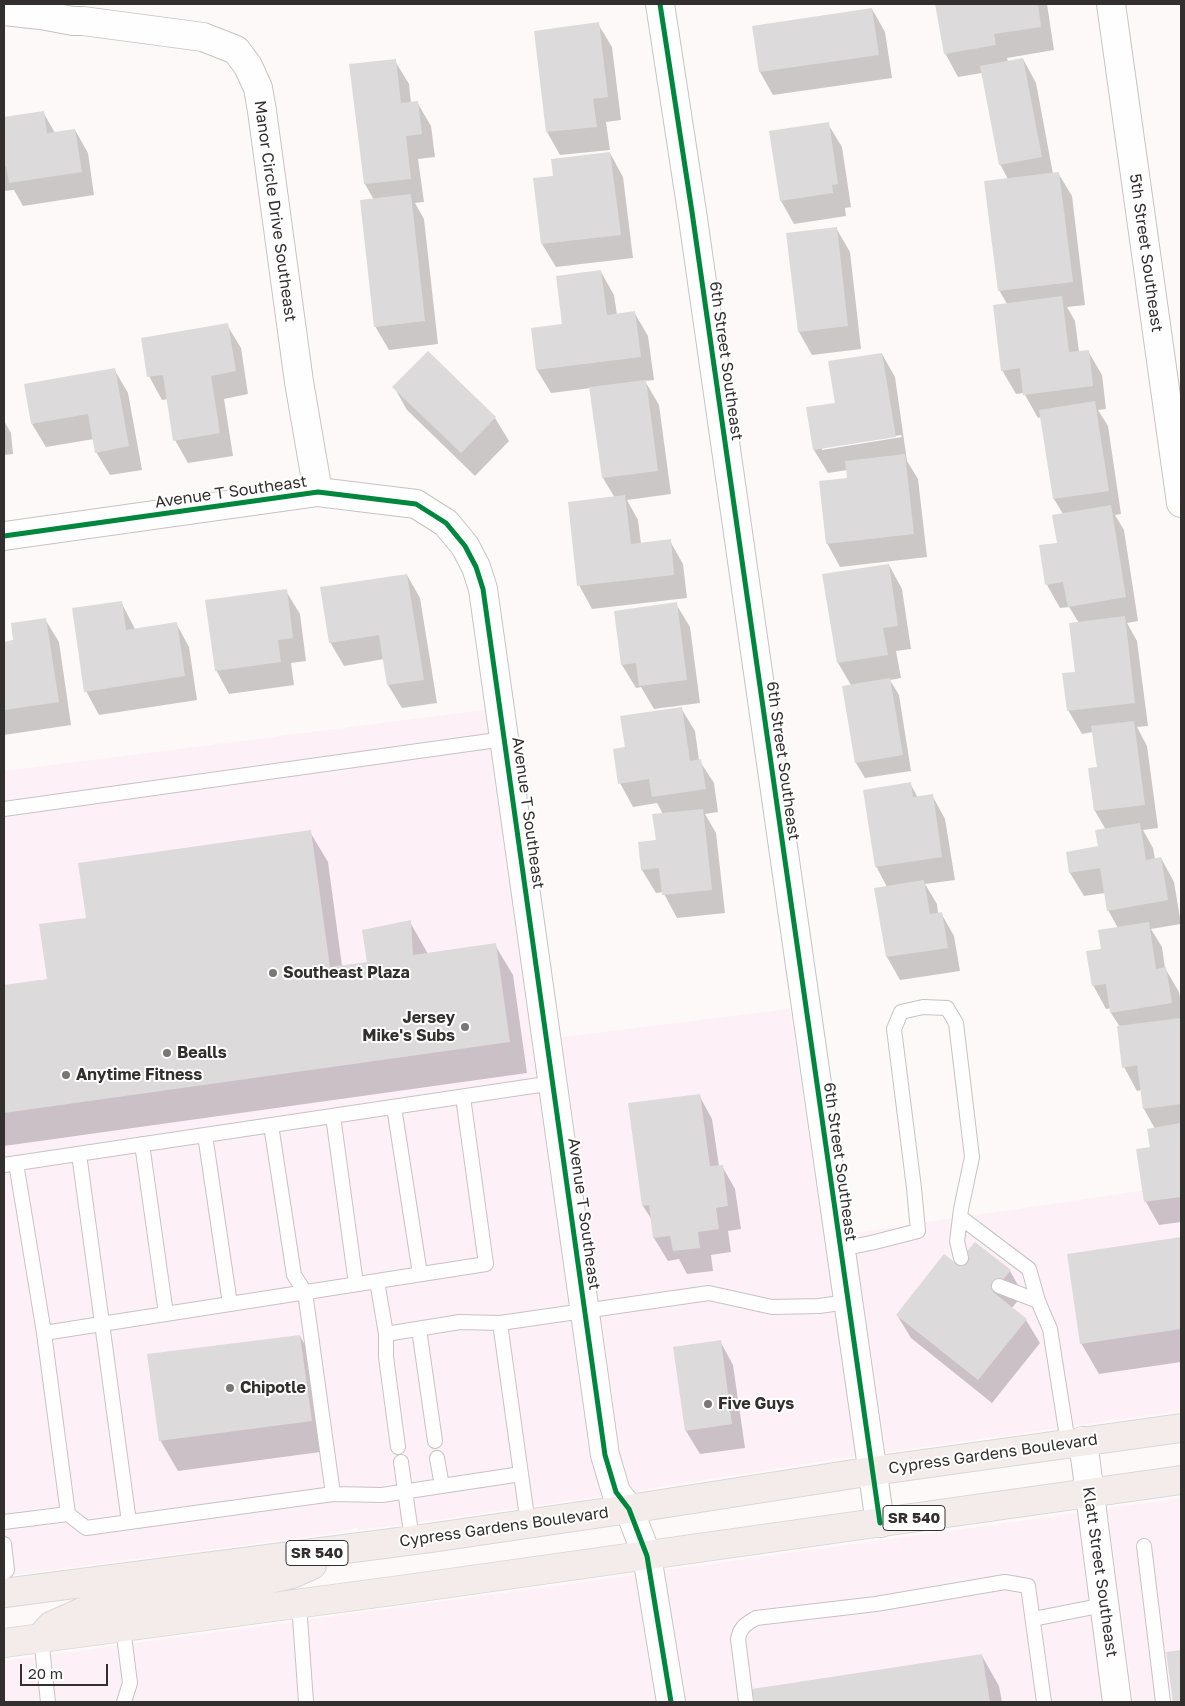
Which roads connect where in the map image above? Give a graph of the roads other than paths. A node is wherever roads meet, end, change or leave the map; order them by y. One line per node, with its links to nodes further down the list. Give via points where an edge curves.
1 (660, 4): 19 (street, 6th Street Southeast)
2 (1111, 4): 5 (street, 5th Street Southeast)
3 (4, 11): 4 (street, Manor Circle Drive Southeast, via 203,37 236,50 248,66 258,88 262,111)
4 (318, 492): 6 (street, Avenue T Southeast); 7 (street, Avenue T Southeast, via 416,504 446,523 465,546 483,589)
5 (1181, 503)
6 (4, 536)
7 (504, 739): 8 (lane); 9 (street, Avenue T Southeast)
8 (4, 809)
9 (553, 1083): 10 (lane); 29 (street, Avenue T Southeast)
10 (463, 1097): 11 (lane); 21 (lane, via 486,1264)
11 (394, 1107): 12 (lane); 21 (lane)
12 (333, 1116): 13 (lane); 23 (lane)
13 (270, 1125): 14 (lane); 25 (lane, via 294,1275)
14 (205, 1135): 15 (lane); 28 (lane)
15 (142, 1144): 16 (lane); 30 (lane)
16 (79, 1154): 17 (lane); 32 (lane)
17 (10, 1164): 34 (lane)
18 (960, 1217): 19 (lane, via 972,1157 956,1023 947,1008 923,1007 901,1012 894,1029 918,1231); 20 (lane, via 957,1241); 26 (lane, via 1029,1269)
19 (840, 1249): 27 (street, 6th Street Southeast)
20 (961, 1258)
21 (420, 1274): 22 (lane)
22 (377, 1281): 23 (lane); 35 (lane)
23 (356, 1284): 25 (lane)
24 (999, 1286): 26 (lane)
25 (305, 1292): 28 (lane); 47 (lane)
26 (1038, 1301): 38 (lane, via 1050,1329)
27 (848, 1302): 29 (lane, via 772,1307 709,1293); 42 (street, 6th Street Southeast)
28 (230, 1304): 30 (lane)
29 (585, 1311): 31 (lane); 49 (street, Avenue T Southeast, via 605,1455 616,1492)
30 (166, 1314): 32 (lane)
31 (500, 1322): 33 (lane, via 460,1322); 43 (lane)
32 (102, 1324): 34 (lane); 52 (lane)
33 (419, 1329): 35 (lane); 37 (lane)
34 (44, 1334): 50 (lane)
35 (386, 1334): 39 (lane)
36 (1181, 1428): 38 (main road, Cypress Gardens Boulevard / SR 540)
37 (435, 1441)
38 (1075, 1442): 42 (main road, Cypress Gardens Boulevard / SR 540); 48 (street, Klatt Street Southeast)
39 (398, 1447)
40 (438, 1458): 45 (lane)
41 (401, 1462): 46 (lane)
42 (873, 1471): 49 (main road, Cypress Gardens Boulevard / SR 540); 53 (street, 6th Street Southeast)
43 (521, 1474): 45 (lane); 54 (lane)
44 (1181, 1480): 48 (main road, SR 540)
45 (442, 1486): 46 (lane)
46 (406, 1491): 47 (lane, via 382,1495); 55 (lane)
47 (333, 1494): 52 (lane)
48 (1090, 1494): 53 (main road, SR 540); 63 (street, Klatt Street Southeast)
49 (629, 1510): 54 (main road, Cypress Gardens Boulevard / SR 540); 59 (street, Avenue T Southeast)
50 (68, 1514): 51 (lane); 52 (lane, via 86,1528)
51 (4, 1522)
52 (129, 1522)
53 (880, 1523): 59 (main road, SR 540)
54 (528, 1524): 55 (main road, Cypress Gardens Boulevard / SR 540)
55 (412, 1540): 58 (main road, Cypress Gardens Boulevard / SR 540)
56 (4, 1544): 60 (lane, via 7,1570)
57 (1144, 1546): 75 (lane)
58 (349, 1549): 61 (main road, Cypress Gardens Boulevard / SR 540); 66 (main road, via 292,1574 91,1608 51,1626)
59 (647, 1556): 62 (main road, SR 540); 71 (street)
60 (4, 1573)
61 (4, 1593)
62 (299, 1604): 65 (main road, SR 540); 70 (lane)
63 (1104, 1605): 64 (lane); 74 (street, Klatt Street Southeast)
64 (1033, 1619): 72 (lane, via 1028,1586 1005,1582 876,1604 756,1618 744,1625 738,1640); 73 (lane)
65 (123, 1628): 66 (main road, SR 540); 69 (lane, via 130,1683)
66 (41, 1638): 67 (main road, SR 540); 68 (lane)
67 (4, 1644)
68 (48, 1702)
69 (124, 1702)
70 (306, 1702)
71 (671, 1702)
72 (746, 1702)
73 (1044, 1702)
74 (1118, 1702)
75 (1163, 1702)

